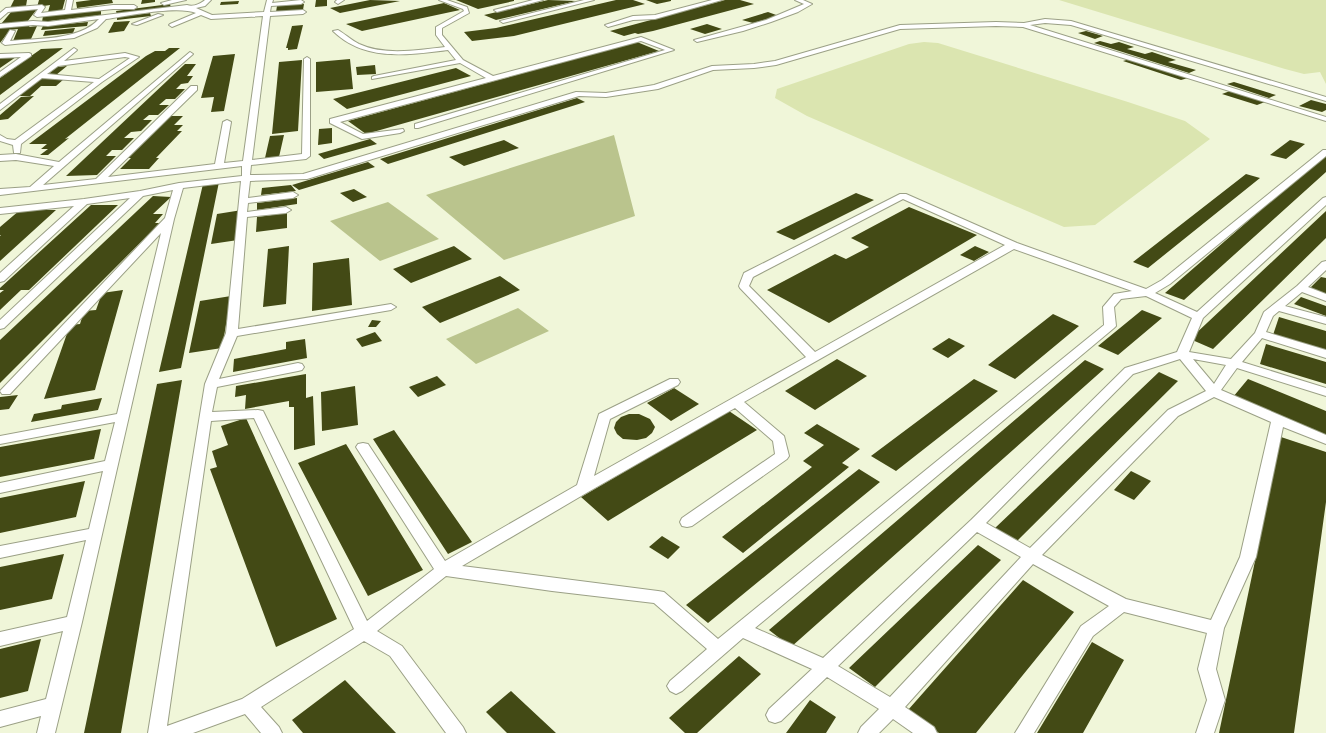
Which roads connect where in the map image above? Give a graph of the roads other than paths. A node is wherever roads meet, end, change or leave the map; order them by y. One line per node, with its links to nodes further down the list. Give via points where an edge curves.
1 (32, 0): 16 (lane)
2 (119, 0): 15 (lane)
3 (163, 0): 12 (lane)
4 (183, 0): 12 (lane)
5 (208, 0): 17 (lane)
6 (442, 0): 35 (lane, via 465,8 467,12 439,27 439,35)
7 (540, 0): 18 (lane)
8 (591, 0): 25 (lane)
9 (719, 0): 30 (lane, via 655,17 633,18)
10 (798, 0): 34 (lane, via 809,4 786,16 736,32)
11 (71, 1): 19 (lane)
12 (175, 2): 15 (lane); 17 (lane)
13 (301, 2): 14 (lane)
14 (269, 6): 20 (lane); 21 (lane, via 211,17); 59 (lane)
15 (113, 7): 19 (lane); 24 (lane)
16 (29, 8): 22 (lane, via 42,7); 23 (lane, via 6,10)
17 (192, 9): 21 (lane); 24 (lane); 27 (lane, via 159,15)
18 (497, 10)
19 (68, 12): 22 (lane)
20 (303, 12)
21 (201, 13): 29 (lane)
22 (37, 15): 26 (lane)
23 (0, 17)
24 (103, 17): 26 (lane, via 48,24); 32 (lane, via 95,27 72,36 4,43)
25 (503, 21)
26 (33, 23): 31 (lane)
27 (135, 24)
28 (1023, 24): 48 (lane, via 1045,21 1071,23); 50 (lane); 62 (lane, via 900,27 776,63 712,68 655,87 606,95 579,94 304,177)
29 (172, 25)
30 (608, 25)
31 (0, 26)
32 (12, 31)
33 (336, 31): 35 (lane, via 357,46 377,51)
34 (697, 40)
35 (451, 48): 40 (lane)
36 (74, 50): 41 (lane)
37 (190, 54): 60 (lane)
38 (0, 56): 42 (lane, via 29,55)
39 (307, 59): 59 (lane, via 306,156)
40 (461, 60): 44 (lane); 45 (lane)
41 (56, 64): 43 (lane); 46 (lane, via 125,55 136,57)
42 (0, 75)
43 (40, 76): 46 (lane); 49 (lane)
44 (374, 78)
45 (493, 79): 52 (lane, via 641,39 672,50); 53 (lane, via 333,121 362,137)
46 (100, 81): 55 (lane)
47 (194, 88): 63 (lane)
48 (1326, 99)
49 (0, 108)
50 (1326, 119)
51 (227, 122): 61 (lane)
52 (418, 126)
53 (400, 131)
54 (2, 139): 55 (lane)
55 (17, 143): 57 (lane)
56 (1326, 152): 80 (lane, via 1166,282)
57 (16, 157): 58 (lane); 60 (lane)
58 (0, 158)
59 (246, 163): 61 (lane); 62 (lane)
60 (61, 165): 65 (lane)
61 (219, 166): 63 (lane)
62 (246, 178): 64 (lane); 69 (lane)
63 (99, 181): 65 (lane)
64 (179, 186): 67 (lane); 75 (lane)
65 (34, 189): 66 (lane)
66 (0, 192)
67 (140, 194): 71 (lane); 86 (lane)
68 (292, 195): 69 (lane)
69 (244, 200): 74 (lane)
70 (1326, 200): 84 (lane)
71 (84, 202): 73 (lane); 78 (lane)
72 (286, 210): 74 (lane)
73 (0, 211)
74 (243, 215): 87 (lane)
75 (169, 219): 96 (lane); 100 (lane)
76 (1013, 245): 80 (lane); 91 (lane); 91 (lane, via 903,196 748,275 744,286)
77 (1324, 268): 79 (lane)
78 (0, 279)
79 (1301, 288): 81 (lane); 83 (lane)
80 (1147, 292): 84 (lane); 118 (lane, via 1118,296 1108,307 1110,326)
81 (1326, 298)
82 (391, 307): 87 (lane)
83 (1277, 307): 85 (lane); 88 (lane, via 1268,314)
84 (1198, 317): 89 (lane)
85 (1326, 321)
86 (0, 326)
87 (232, 334): 95 (lane)
88 (1260, 334): 90 (lane); 92 (lane)
89 (1182, 354): 92 (lane); 97 (lane); 110 (lane, via 1129,371)
90 (1326, 354)
91 (813, 357): 99 (lane)
92 (1234, 363): 97 (lane); 98 (lane)
93 (298, 367): 95 (lane)
94 (674, 382): 108 (lane, via 604,417)
95 (212, 384): 101 (lane)
96 (6, 391)
97 (1214, 392): 102 (lane); 113 (lane, via 1173,413)
98 (1326, 392)
99 (735, 402): 108 (lane); 109 (lane, via 779,439 782,456)
100 (121, 417): 103 (lane); 106 (lane)
101 (205, 418): 119 (lane, via 258,414); 130 (lane)
102 (1278, 421): 104 (lane); 117 (lane, via 1248,557)
103 (0, 440)
104 (1326, 440)
105 (363, 447): 114 (lane)
106 (110, 465): 107 (lane); 111 (lane)
107 (0, 488)
108 (583, 488): 114 (lane)
109 (686, 522)
110 (976, 524): 113 (lane); 122 (lane)
111 (95, 533): 112 (lane); 116 (lane)
112 (0, 552)
113 (1031, 556): 115 (lane); 126 (lane)
114 (443, 570): 119 (lane); 121 (lane, via 658,598)
115 (1122, 605): 117 (lane); 136 (lane, via 1087,631)
116 (74, 622): 120 (lane); 124 (lane)
117 (1216, 628): 137 (lane, via 1207,669 1216,700)
118 (742, 630): 121 (lane); 122 (lane)
119 (364, 632): 125 (lane); 133 (lane, via 396,651)
120 (0, 639)
121 (718, 649): 123 (lane)
122 (826, 667): 126 (lane); 127 (lane)
123 (676, 686)
124 (53, 705): 128 (lane); 129 (lane)
125 (248, 705): 131 (lane); 132 (lane)
126 (892, 708): 134 (lane); 135 (lane)
127 (775, 715)
128 (0, 719)
129 (46, 733)
130 (157, 733)
131 (170, 733)
132 (273, 733)
133 (457, 733)
134 (867, 733)
135 (928, 733)
136 (1024, 733)
137 (1204, 733)

